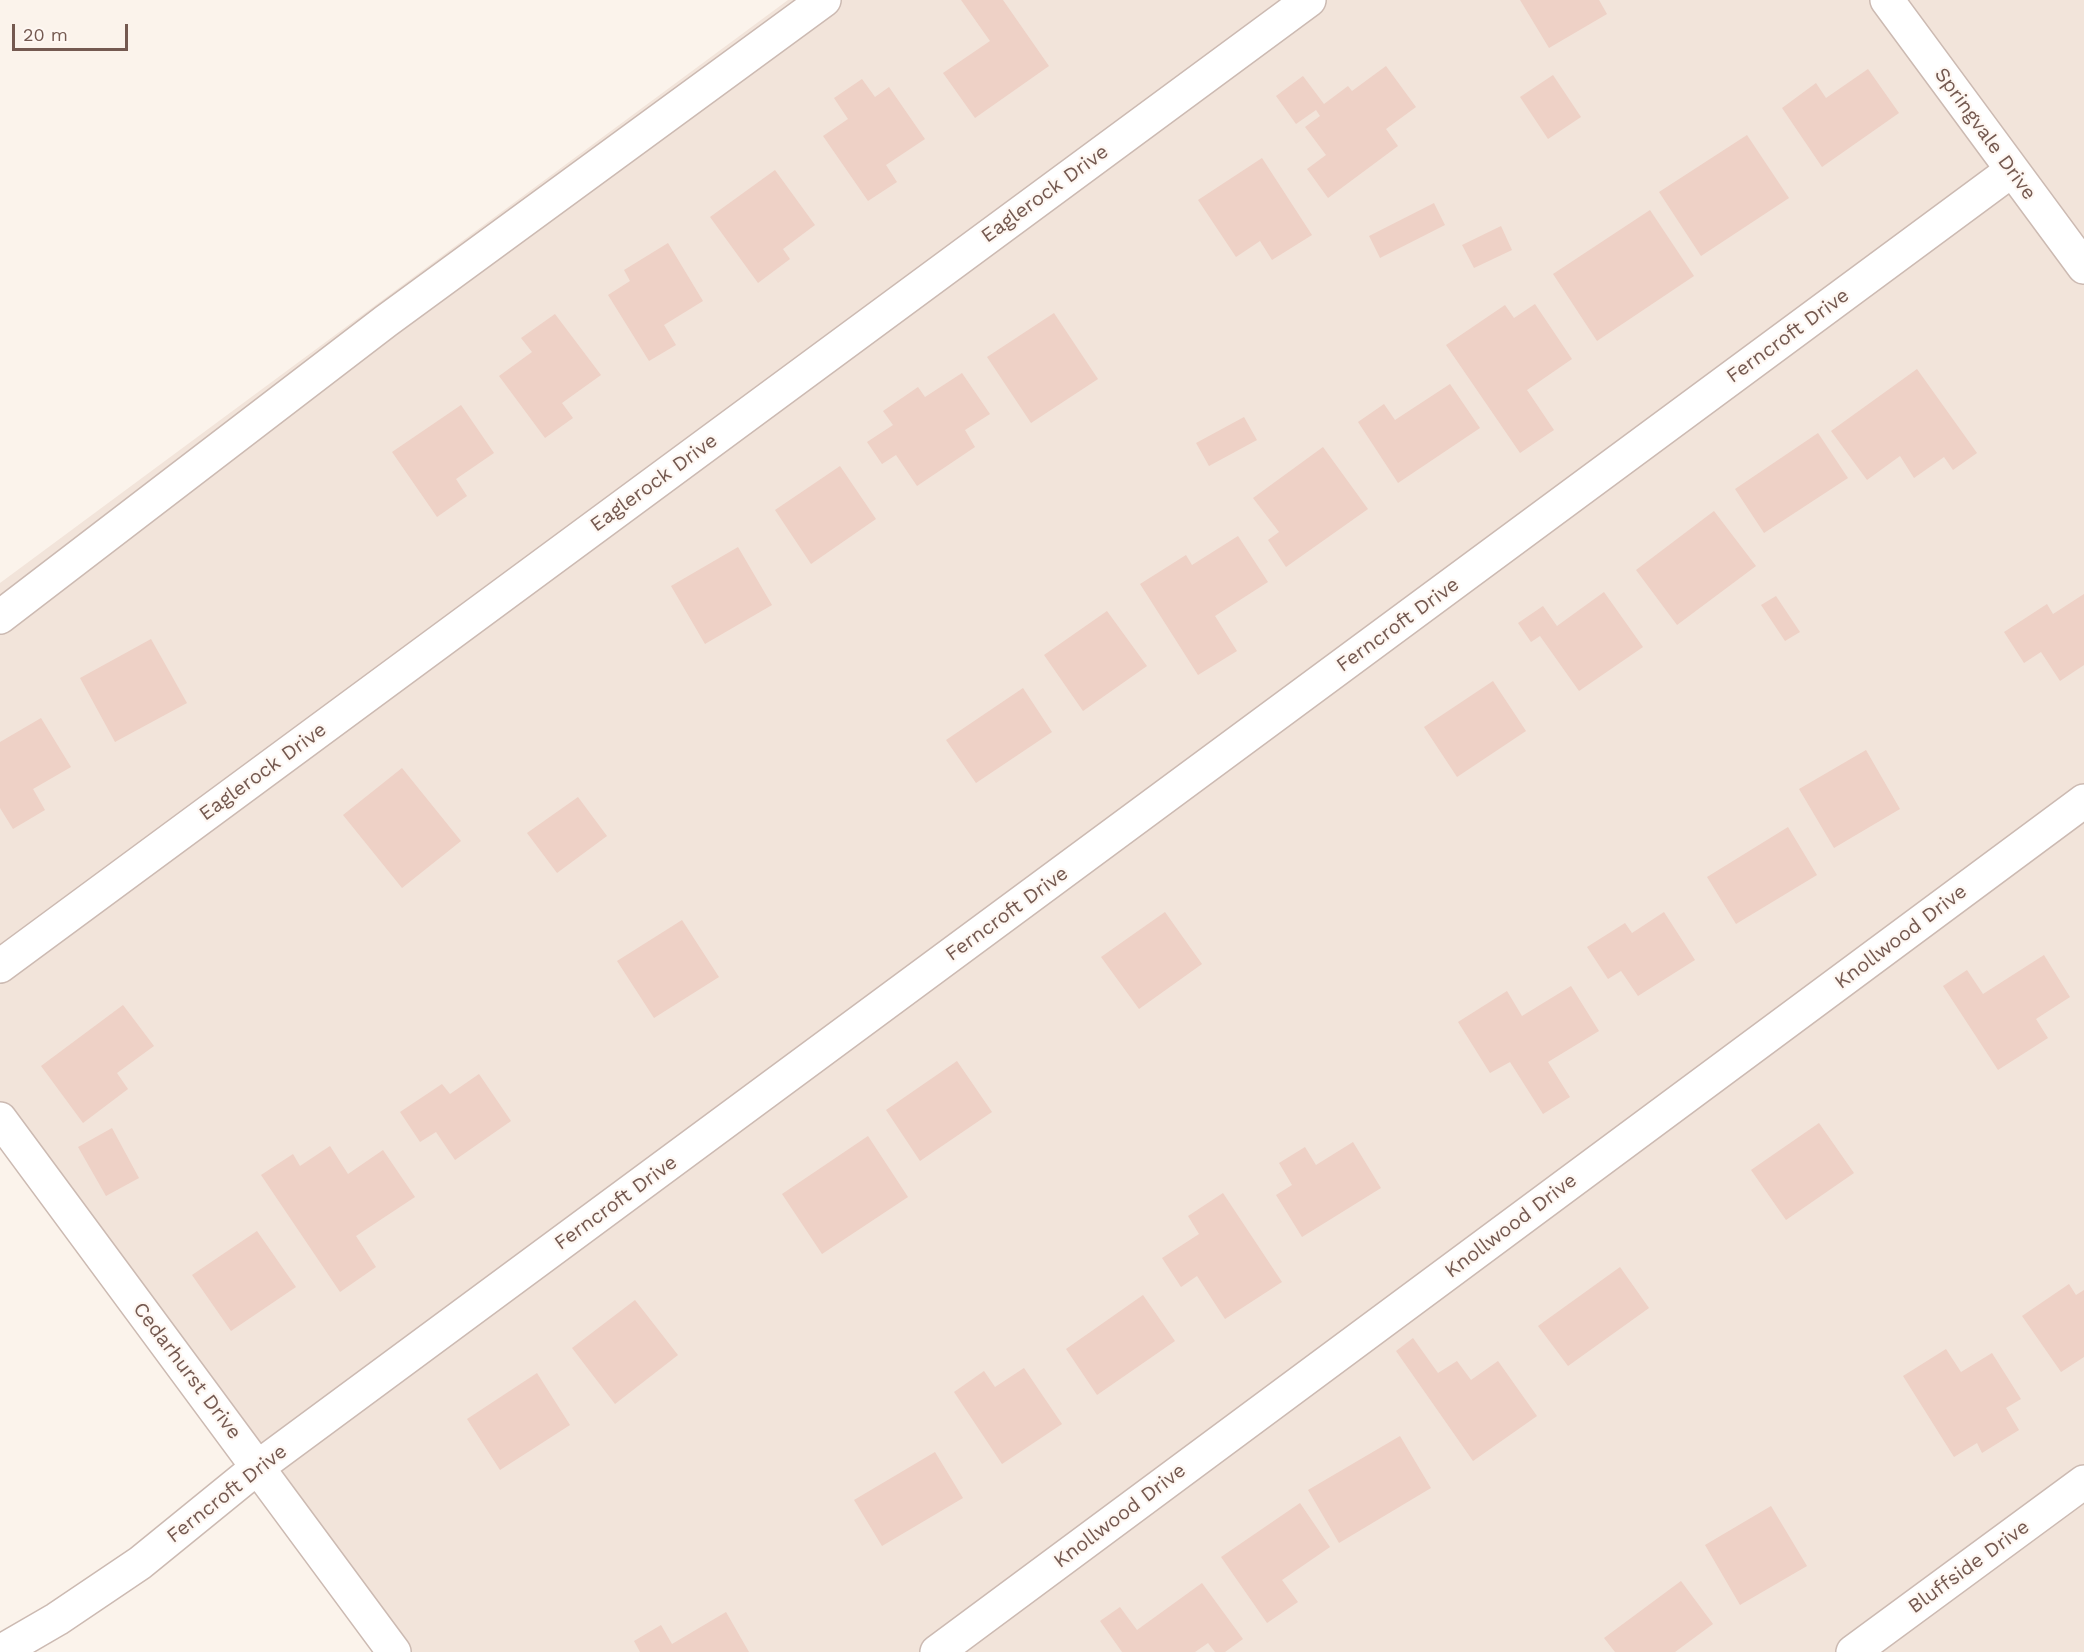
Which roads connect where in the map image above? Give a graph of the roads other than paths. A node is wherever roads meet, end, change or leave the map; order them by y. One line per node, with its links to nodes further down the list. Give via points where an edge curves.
1 (824, 0): 6 (street, via 386,321)
2 (1309, 0): 8 (street, Eaglerock Drive)
3 (1887, 0): 4 (street, Springvale Drive)
4 (2011, 171): 5 (street, Springvale Drive); 10 (street, Ferncroft Drive)
5 (2084, 267)
6 (0, 617)
7 (2084, 801): 14 (street, Knollwood Drive)
8 (0, 966)
9 (0, 1119): 10 (street, Cedarhurst Drive)
10 (258, 1467): 12 (street, Ferncroft Drive, via 140,1563); 13 (street, Cedarhurst Drive)
11 (2084, 1482): 15 (street, Bluffside Drive)
12 (0, 1652)
13 (394, 1652)
14 (937, 1652)
15 (1853, 1652)

